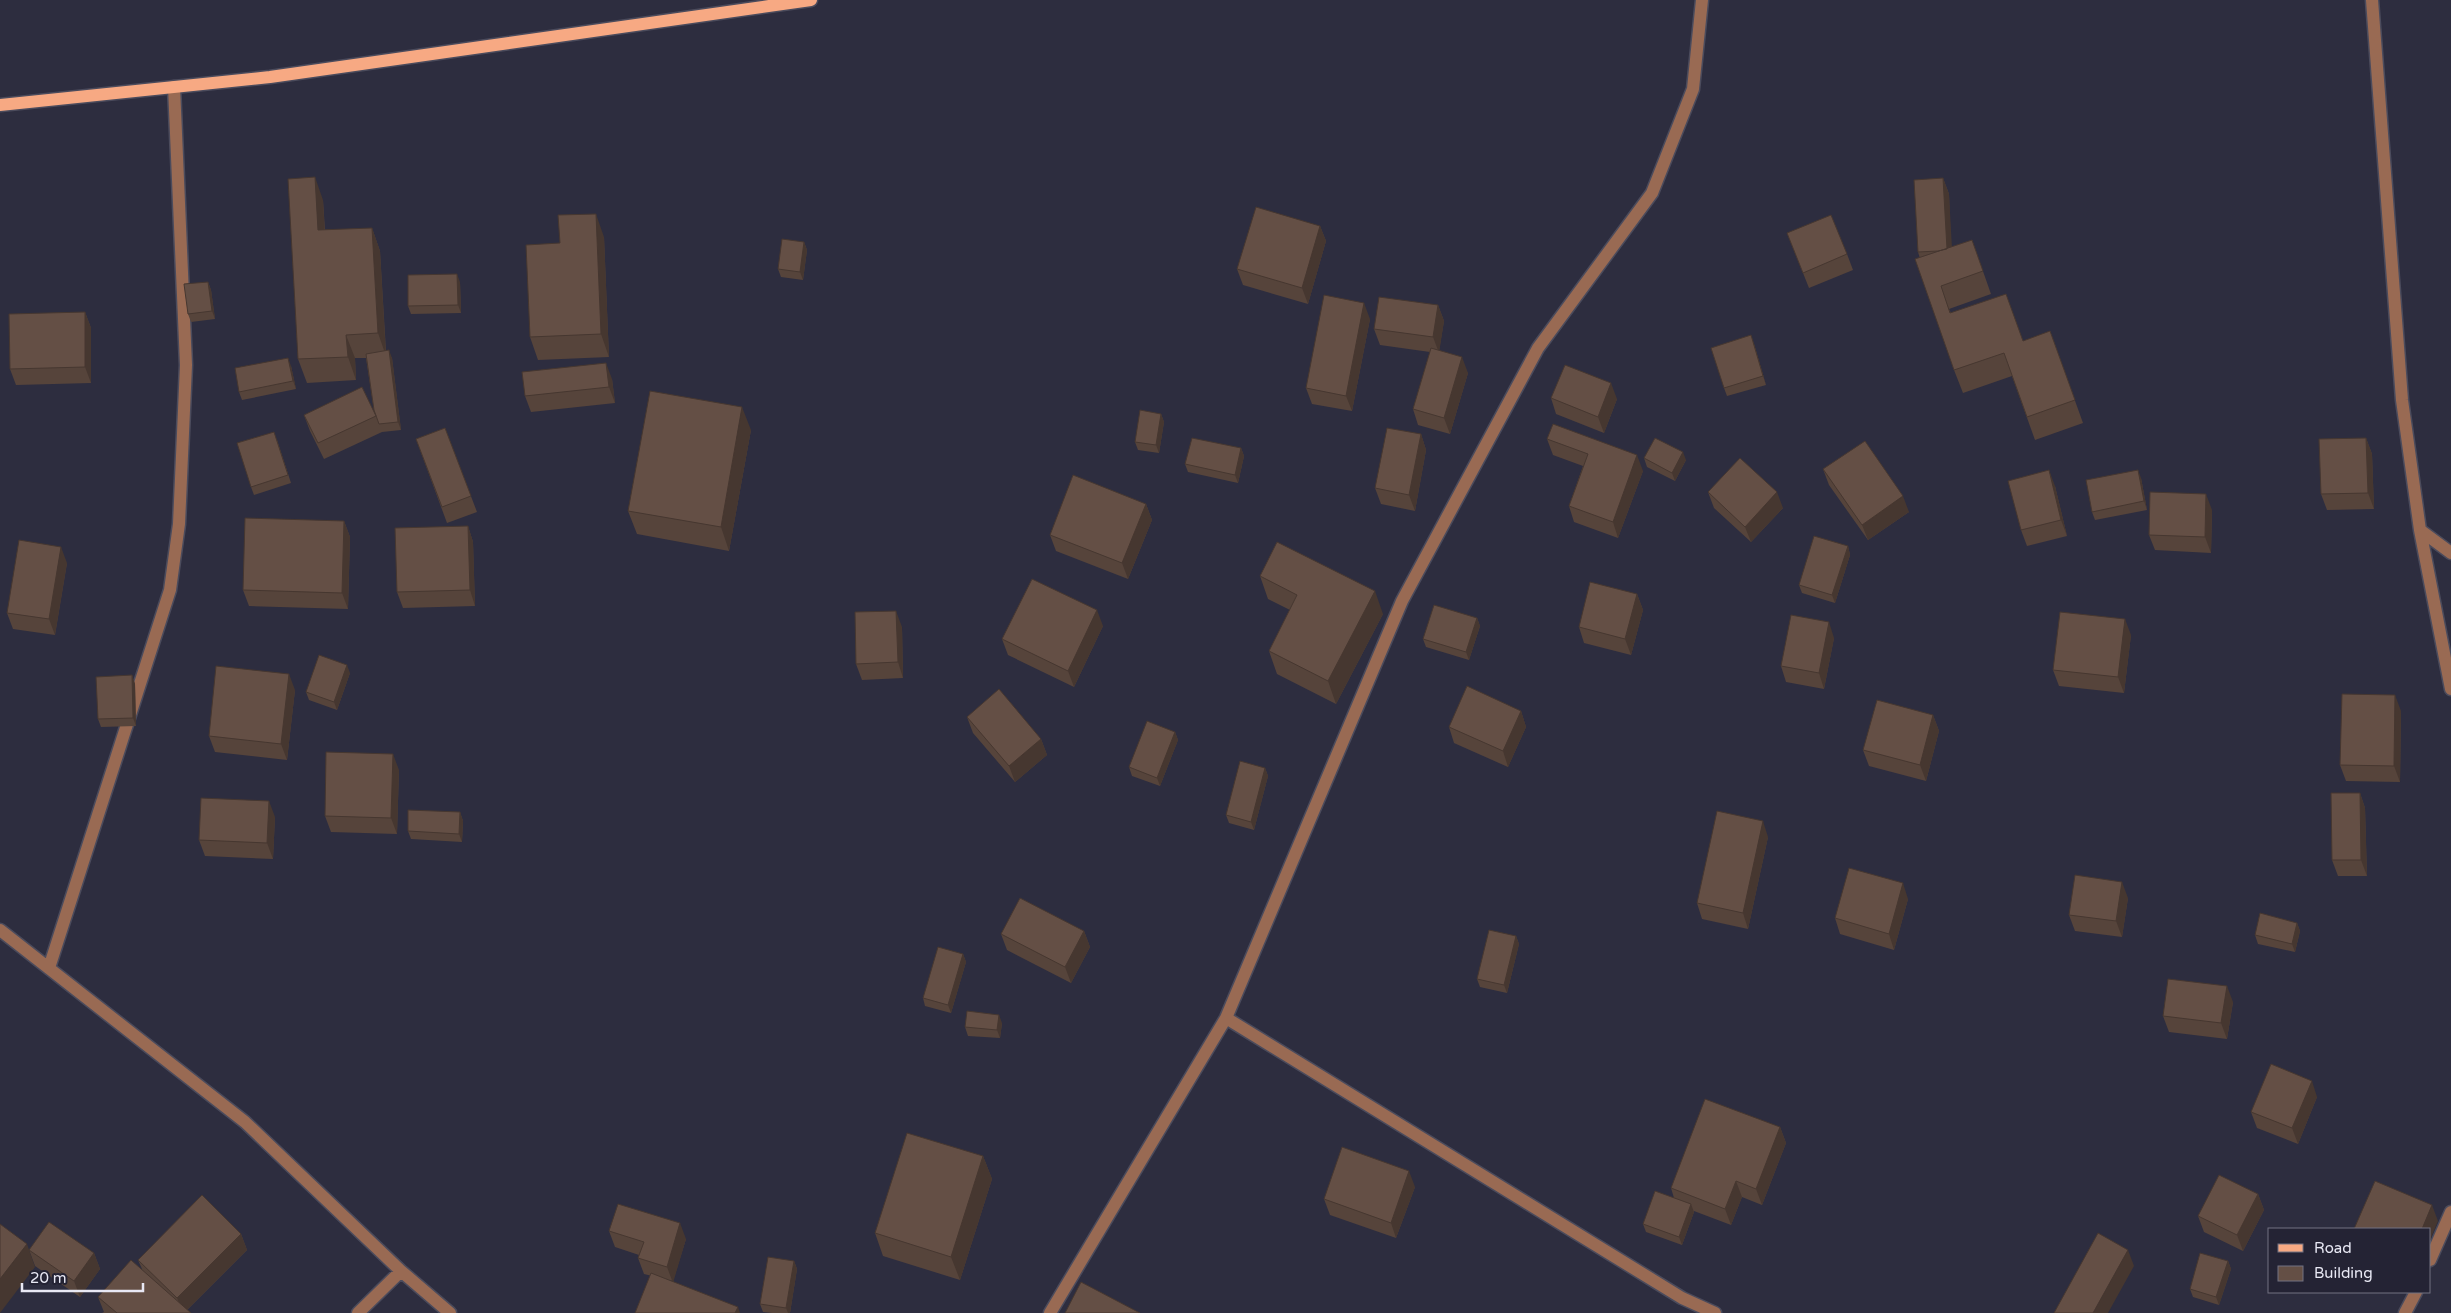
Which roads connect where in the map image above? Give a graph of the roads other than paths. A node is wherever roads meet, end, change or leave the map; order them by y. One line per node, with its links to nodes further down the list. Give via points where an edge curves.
1 (811, 0): 4 (main road, via 270,77)
2 (1702, 0): 11 (street, via 1693,89 1652,193 1538,348 1402,601)
3 (2372, 0): 6 (street, via 2402,400)
4 (174, 87): 5 (main road); 10 (street, via 186,365 178,524 170,590)
5 (0, 105)
6 (2420, 530): 7 (street); 8 (street)
7 (2451, 554)
8 (2451, 688)
9 (0, 930): 10 (street)
10 (48, 968): 14 (street, via 245,1122)
11 (1226, 1018): 18 (street); 19 (street, via 1682,1298)
12 (2451, 1212): 13 (street)
13 (2431, 1258)
14 (401, 1271): 16 (street); 17 (street)
15 (2415, 1293): 20 (street)
16 (358, 1313)
17 (450, 1313)
18 (1050, 1313)
19 (1715, 1313)
20 (2405, 1313)

